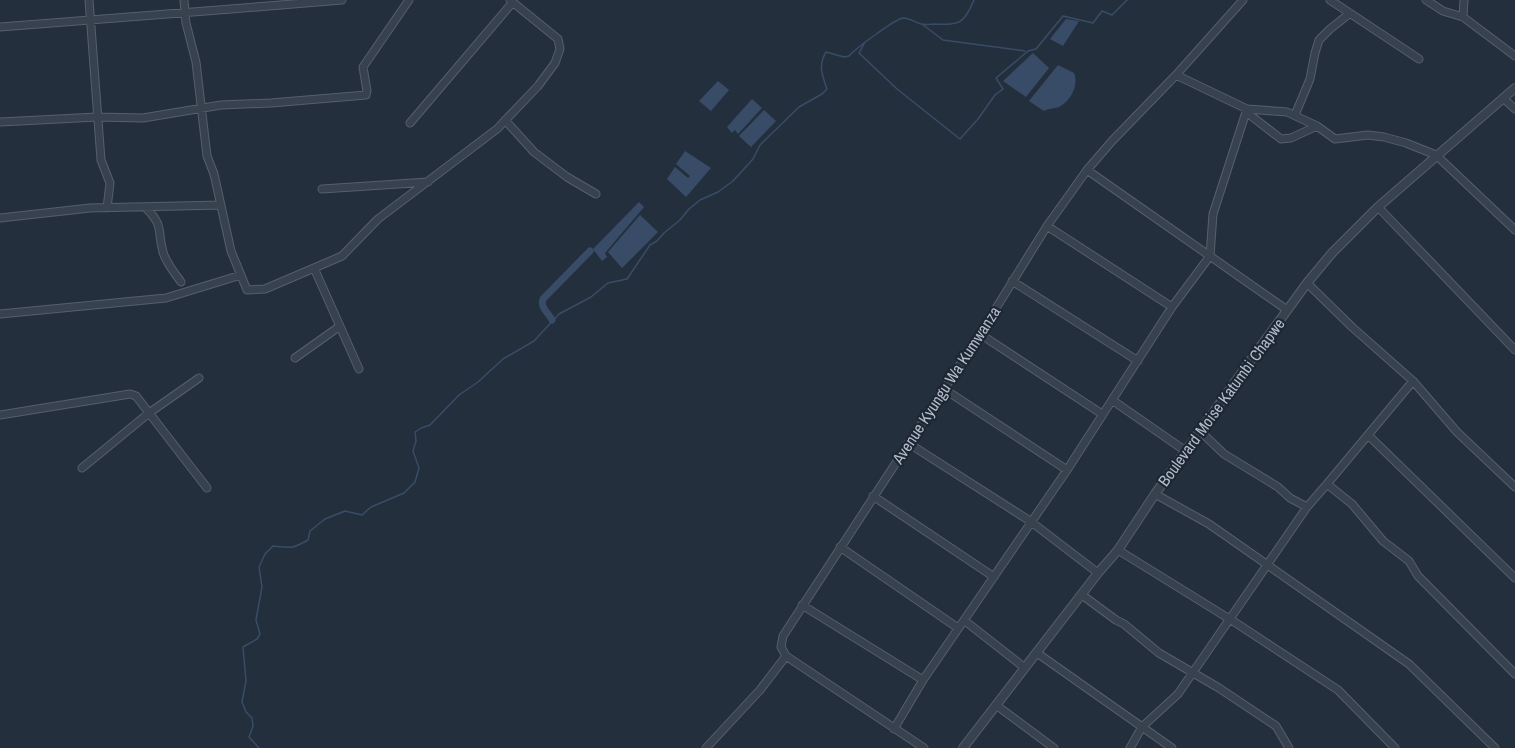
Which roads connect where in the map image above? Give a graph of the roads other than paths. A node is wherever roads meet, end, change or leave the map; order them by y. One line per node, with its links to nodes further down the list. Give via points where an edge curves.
1 (89, 0): 13 (street)
2 (184, 0): 10 (street)
3 (342, 0): 10 (street)
4 (409, 0): 20 (street, via 363,67 366,94)
5 (1243, 0): 17 (street, Avenue Kyungu Wa Kumwanza)
6 (1330, 0): 11 (street)
7 (1426, 0): 12 (street)
8 (1464, 0): 12 (street)
9 (512, 1): 25 (street, via 558,39 560,49 538,86); 27 (street)
10 (185, 12): 13 (street); 20 (street)
11 (1349, 14): 16 (street); 23 (street, via 1319,40 1310,79)
12 (1463, 17): 15 (street)
13 (91, 20): 14 (street); 24 (street)
14 (0, 27)
15 (1515, 56)
16 (1419, 59)
17 (1176, 75): 22 (street); 30 (street, Avenue Kyungu Wa Kumwanza)
18 (1515, 88): 19 (street, Boulevard Moise Katumbi Chapwe)
19 (1503, 98): 21 (street); 29 (street, Boulevard Moise Katumbi Chapwe)
20 (201, 108): 24 (street, via 142,118); 34 (street, via 207,156)
21 (1515, 109)
22 (1247, 111): 23 (street); 28 (street, via 1281,139); 41 (street, via 1214,214)
23 (1295, 115): 28 (street)
24 (97, 117): 26 (street); 36 (street, via 101,160 110,183)
25 (506, 120): 31 (street); 33 (street, via 534,152)
26 (0, 122)
27 (410, 123)
28 (1317, 126): 29 (street, via 1335,138 1384,137)
29 (1436, 155): 35 (street, Boulevard Moise Katumbi Chapwe); 40 (street)
30 (1087, 170): 39 (street, Avenue Kyungu Wa Kumwanza); 41 (street)
31 (428, 182): 32 (street); 42 (street, via 378,219 342,256)
32 (322, 189)
33 (596, 194)
34 (221, 205): 37 (street); 43 (street, via 231,251)
35 (1378, 207): 46 (street, Boulevard Moise Katumbi Chapwe); 52 (street)
36 (106, 208): 37 (street); 38 (street)
37 (146, 208): 44 (street, via 157,219 163,251)
38 (0, 218)
39 (1047, 226): 45 (street, Avenue Kyungu Wa Kumwanza); 47 (street)
40 (1515, 230)
41 (1210, 256): 47 (street); 48 (street)
42 (314, 268): 43 (street, via 251,291 247,291); 50 (street)
43 (241, 275): 49 (street, via 166,298)
44 (181, 282)
45 (1012, 282): 51 (street, Avenue Kyungu Wa Kumwanza); 54 (street)
46 (1307, 283): 48 (street, Boulevard Moise Katumbi Chapwe); 57 (street)
47 (1172, 308): 54 (street)
48 (1287, 310): 63 (street, Boulevard Moise Katumbi Chapwe)
49 (0, 314)
50 (340, 326): 53 (street); 55 (street)
51 (980, 334): 58 (street, Avenue Kyungu Wa Kumwanza); 61 (street)
52 (1515, 350)
53 (295, 358)
54 (1138, 361): 59 (street)
55 (359, 369)
56 (199, 378): 60 (street)
57 (1413, 381): 64 (street); 70 (street, via 1457,432)
58 (944, 389): 65 (street, Avenue Kyungu Wa Kumwanza); 68 (street)
59 (1112, 400): 61 (street); 66 (street)
60 (149, 412): 62 (street, via 130,394); 67 (street); 71 (street)
61 (1102, 414): 68 (street)
62 (0, 415)
63 (1201, 432): 66 (street, Boulevard Moise Katumbi Chapwe); 74 (street, via 1224,454)
64 (1368, 435): 69 (street); 81 (street)
65 (908, 443): 73 (street, Avenue Kyungu Wa Kumwanza); 75 (street)
66 (1187, 452): 72 (street, Boulevard Moise Katumbi Chapwe)
67 (82, 468)
68 (1067, 470): 75 (street)
69 (1327, 484): 74 (street); 91 (street, via 1352,504 1383,541 1409,561 1418,576)
70 (1515, 487)
71 (207, 488)
72 (1155, 494): 77 (street, Boulevard Moise Katumbi Chapwe); 78 (street, via 1209,524)
73 (873, 496): 76 (street, Avenue Kyungu Wa Kumwanza); 80 (street)
74 (1307, 507): 78 (street)
75 (1030, 521): 79 (street); 80 (street)
76 (840, 547): 83 (street, Avenue Kyungu Wa Kumwanza); 86 (street)
77 (1118, 550): 79 (street, Boulevard Moise Katumbi Chapwe); 84 (street)
78 (1266, 564): 84 (street); 104 (street, via 1409,664)
79 (1098, 573): 82 (street, Boulevard Moise Katumbi Chapwe)
80 (994, 577): 85 (street)
81 (1515, 578)
82 (1082, 595): 87 (street, Boulevard Moise Katumbi Chapwe); 90 (street, via 1148,646)
83 (802, 605): 88 (street, Avenue Kyungu Wa Kumwanza, via 780,644); 92 (street)
84 (1228, 618): 90 (street); 103 (street, via 1338,690)
85 (965, 621): 86 (street); 89 (street)
86 (958, 628): 92 (street)
87 (1037, 653): 89 (street, Boulevard Moise Katumbi Chapwe); 94 (street)
88 (786, 657): 95 (street); 96 (street)
89 (1025, 668): 93 (street, Boulevard Moise Katumbi Chapwe)
90 (1191, 672): 94 (street, via 1170,703); 102 (street, via 1276,726)
91 (1515, 674)
92 (923, 680): 95 (street)
93 (996, 705): 98 (street, Boulevard Moise Katumbi Chapwe); 99 (street)
94 (1142, 728): 100 (street); 101 (street)
95 (894, 729): 97 (street)
96 (706, 748)
97 (924, 748)
98 (963, 748)
99 (1054, 748)
100 (1130, 748)
101 (1172, 748)
102 (1289, 748)
103 (1395, 748)
104 (1495, 748)

